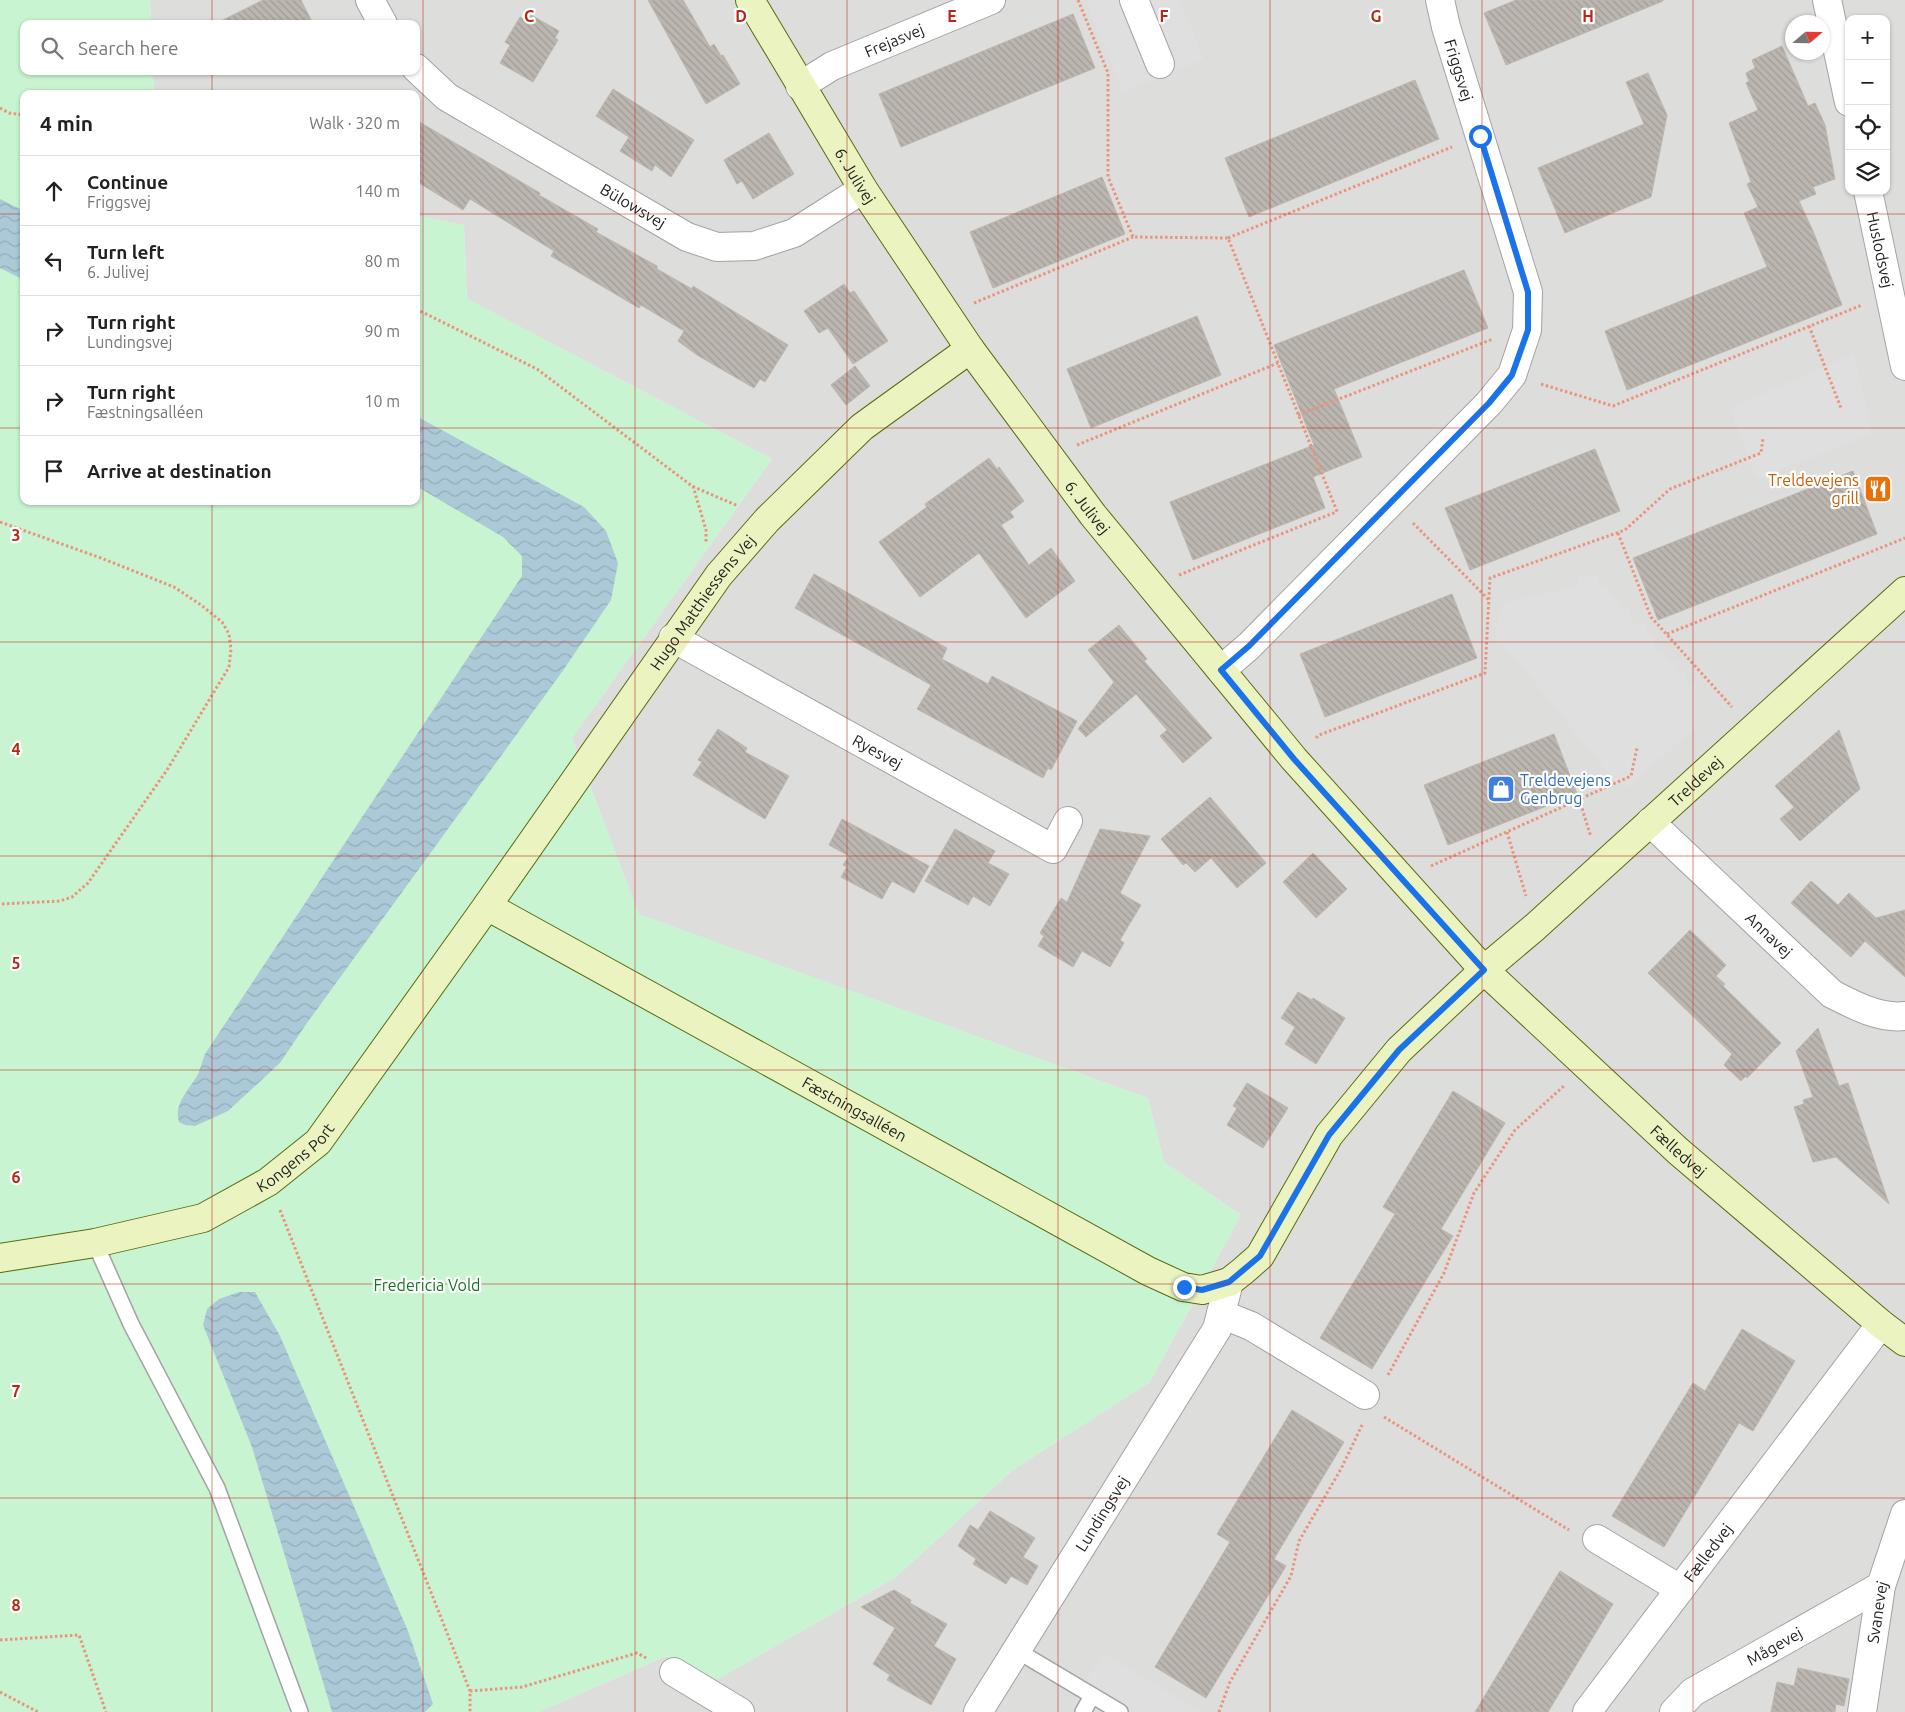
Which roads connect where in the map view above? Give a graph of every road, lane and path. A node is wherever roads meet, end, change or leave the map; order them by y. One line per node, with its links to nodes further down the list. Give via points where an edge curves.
1 (370, 0): 8 (street)
2 (750, 0): 12 (street, 6. Julivej)
3 (991, 0): 12 (street, Frejasvej, via 832,66)
4 (1078, 0): 18 (path, via 1108,73 1108,177)
5 (1134, 0): 9 (street)
6 (1440, 0): 15 (street, Friggsvej)
7 (1827, 0): 11 (street)
8 (381, 20)
9 (1160, 64)
10 (420, 72): 16 (street, Bülowsvej, via 448,98 686,237 717,247 754,246 794,233)
11 (1845, 83)
12 (800, 86): 16 (street, 6. Julivej)
13 (0, 108): 14 (path)
14 (20, 114)
15 (1480, 136): 19 (path); 24 (street, Friggsvej, via 1528,292)
16 (863, 189): 22 (street, 6. Julivej)
17 (1869, 195): 20 (street, Huslodsvej)
18 (1133, 237): 19 (path); 22 (path)
19 (1228, 238): 27 (path)
20 (1890, 294): 23 (path); 26 (street, Huslodsvej)
21 (420, 311): 33 (path, via 537,369)
22 (946, 314): 25 (street, 6. Julivej)
23 (1810, 326): 28 (path, via 1613,406); 29 (path)
24 (1528, 330): 28 (street, Friggsvej); 30 (path, via 1507,333)
25 (970, 349): 32 (street, 6. Julivej); 36 (street, Hugo Matthiessens Vej, via 862,428)
26 (1904, 353)
27 (1278, 363): 30 (path); 32 (path)
28 (1512, 375): 34 (street, Friggsvej, via 1489,403)
29 (1841, 408)
30 (1298, 415): 35 (path)
31 (1763, 438): 38 (path, via 1761,453 1670,489 1625,530)
32 (1050, 457): 42 (street, 6. Julivej, via 1093,516)
33 (692, 486): 36 (path); 41 (path, via 706,530 705,562)
34 (1392, 501): 40 (street, Friggsvej); 44 (path)
35 (1337, 512): 40 (path); 42 (path)
36 (767, 520): 41 (street, Hugo Matthiessens Vej)
37 (0, 522): 57 (path, via 174,587 222,622 229,634 231,649 229,667 167,770 88,883 72,897 60,901)
38 (1618, 532): 44 (path, via 1490,578); 45 (path, via 1651,617)
39 (1905, 538): 45 (path)
40 (1354, 540): 47 (street, Friggsvej)
41 (719, 575): 46 (street, Hugo Matthiessens Vej)
42 (1151, 586): 47 (street, 6. Julivej)
43 (1905, 591): 48 (street, Treldevej)
44 (1489, 601): 50 (path, via 1485,673 1319,735)
45 (1667, 634): 48 (path)
46 (673, 638): 52 (street, Ryesvej, via 1053,849); 58 (street, Hugo Matthiessens Vej)
47 (1221, 670): 50 (street, 6. Julivej)
48 (1752, 729): 53 (street, Treldevej)
49 (1637, 748): 51 (path, via 1631,776)
50 (1294, 759): 56 (street, 6. Julivej)
51 (1579, 799): 54 (path); 55 (path)
52 (1068, 821)
53 (1650, 822): 55 (street, Treldevej); 61 (street, Annavej, via 1832,994 1863,1010)
54 (1507, 832): 56 (path, via 1428,867); 59 (path)
55 (1601, 866): 59 (street, Treldevej)
56 (1409, 886): 60 (street, 6. Julivej)
57 (0, 904)
58 (487, 906): 62 (street, Kongens Port, via 318,1142); 65 (street, Fæstningsalléen, via 1148,1271 1184,1287 1202,1290)
59 (1535, 927): 60 (street, Treldevej)
60 (1484, 970): 65 (street, via 1399,1050 1329,1135 1260,1256); 67 (street, Fælledvej, via 1678,1151)
61 (1905, 1016)
62 (268, 1182): 63 (street, Kongens Port, via 203,1218); 77 (path)
63 (95, 1244): 64 (street, Kongens Port); 82 (lane, via 131,1324 217,1488)
64 (0, 1258)
65 (1229, 1282): 66 (street, Lundingsvej)
66 (1221, 1314): 69 (street, via 1251,1326); 75 (street, Lundingsvej, via 1217,1328)
67 (1881, 1324): 68 (street, Fælledvej); 73 (street, Fælledvej)
68 (1904, 1340)
69 (1365, 1395): 71 (path, via 1370,1408 1589,1542)
70 (1905, 1514): 72 (street, Svanevej)
71 (1597, 1539): 73 (street, Fælledvej)
72 (1881, 1586): 89 (street, Mågevej, via 1693,1692); 90 (street, Svanevej)
73 (1680, 1589): 88 (street, Fælledvej)
74 (0, 1640): 81 (path, via 79,1635)
75 (1016, 1650): 79 (lane); 85 (street, Lundingsvej)
76 (674, 1672): 77 (path, via 637,1653 522,1687); 84 (street)
77 (470, 1691): 83 (path)
78 (0, 1692): 80 (path)
79 (1092, 1696): 86 (lane); 87 (lane)
80 (38, 1712)
81 (106, 1712)
82 (300, 1712)
83 (470, 1712)
84 (740, 1712)
85 (978, 1712)
86 (1083, 1712)
87 (1120, 1712)
88 (1587, 1712)
89 (1674, 1712)
90 (1862, 1712)

